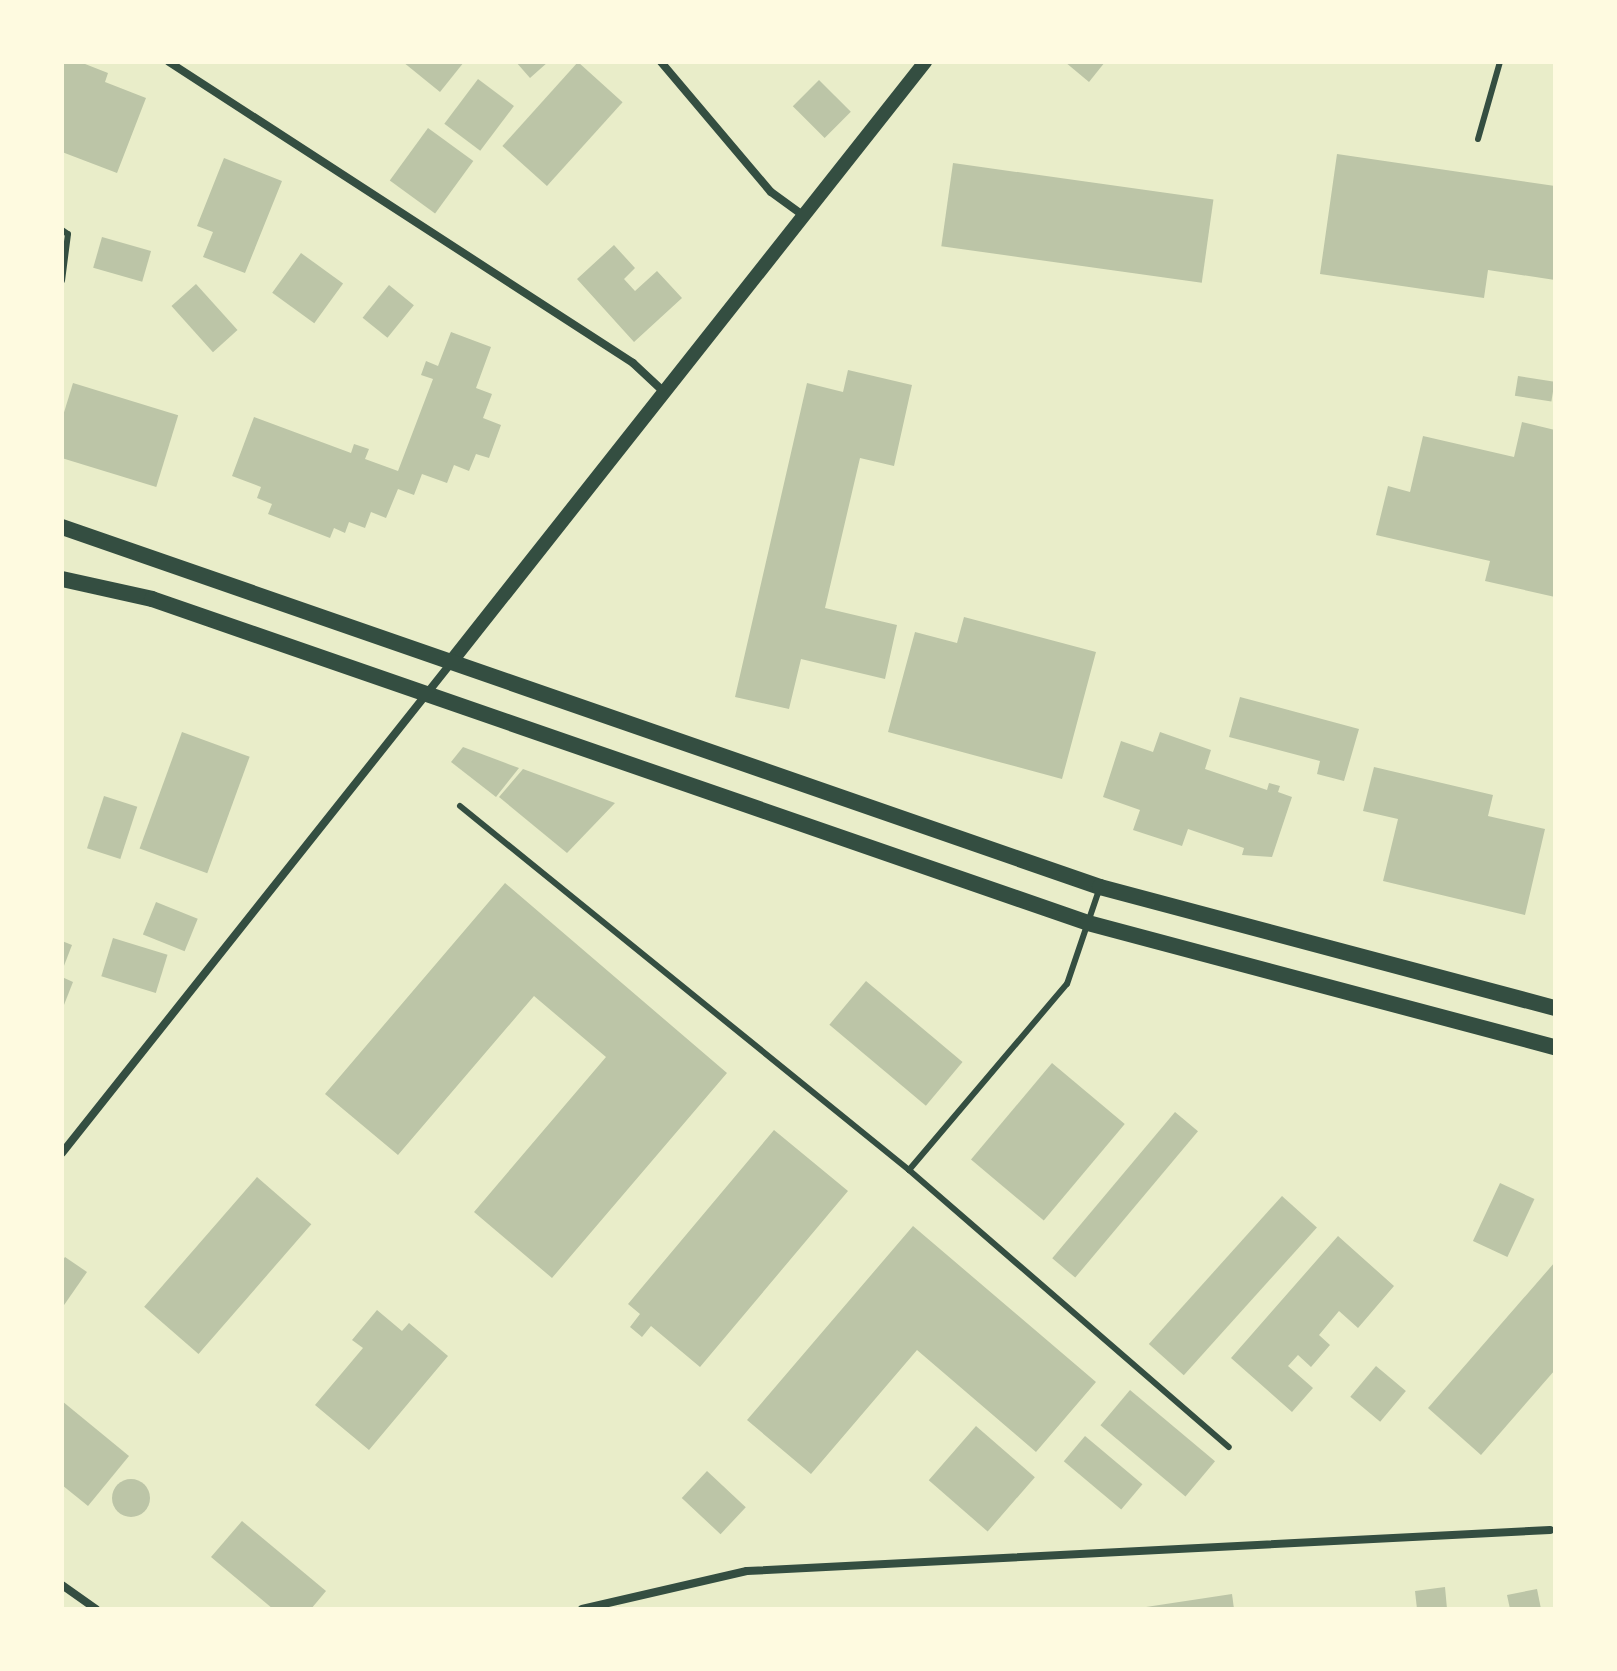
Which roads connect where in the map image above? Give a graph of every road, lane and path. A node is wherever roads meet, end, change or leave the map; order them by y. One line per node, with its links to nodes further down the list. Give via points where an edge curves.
1 (169, 62): 9 (street, via 633,363)
2 (661, 62): 6 (street, via 771,192)
3 (925, 62): 6 (street)
4 (1500, 62): 5 (lane)
5 (1478, 139)
6 (801, 214): 9 (street)
7 (62, 230): 8 (lane, via 68,234)
8 (62, 281)
9 (663, 391): 12 (street)
10 (62, 527): 12 (main road)
11 (62, 579): 13 (main road, via 152,599)
12 (451, 662): 13 (street); 15 (main road)
13 (427, 693): 16 (main road); 19 (street)
14 (460, 806): 20 (lane)
15 (1100, 887): 16 (lane); 17 (main road)
16 (1088, 923): 18 (main road); 20 (lane, via 1067,984)
17 (1555, 1008)
18 (1555, 1047)
19 (62, 1153)
20 (909, 1170): 21 (lane)
21 (1229, 1447)
22 (1550, 1530): 25 (street, via 747,1571)
23 (62, 1585): 24 (street)
24 (96, 1609)
25 (582, 1609)

